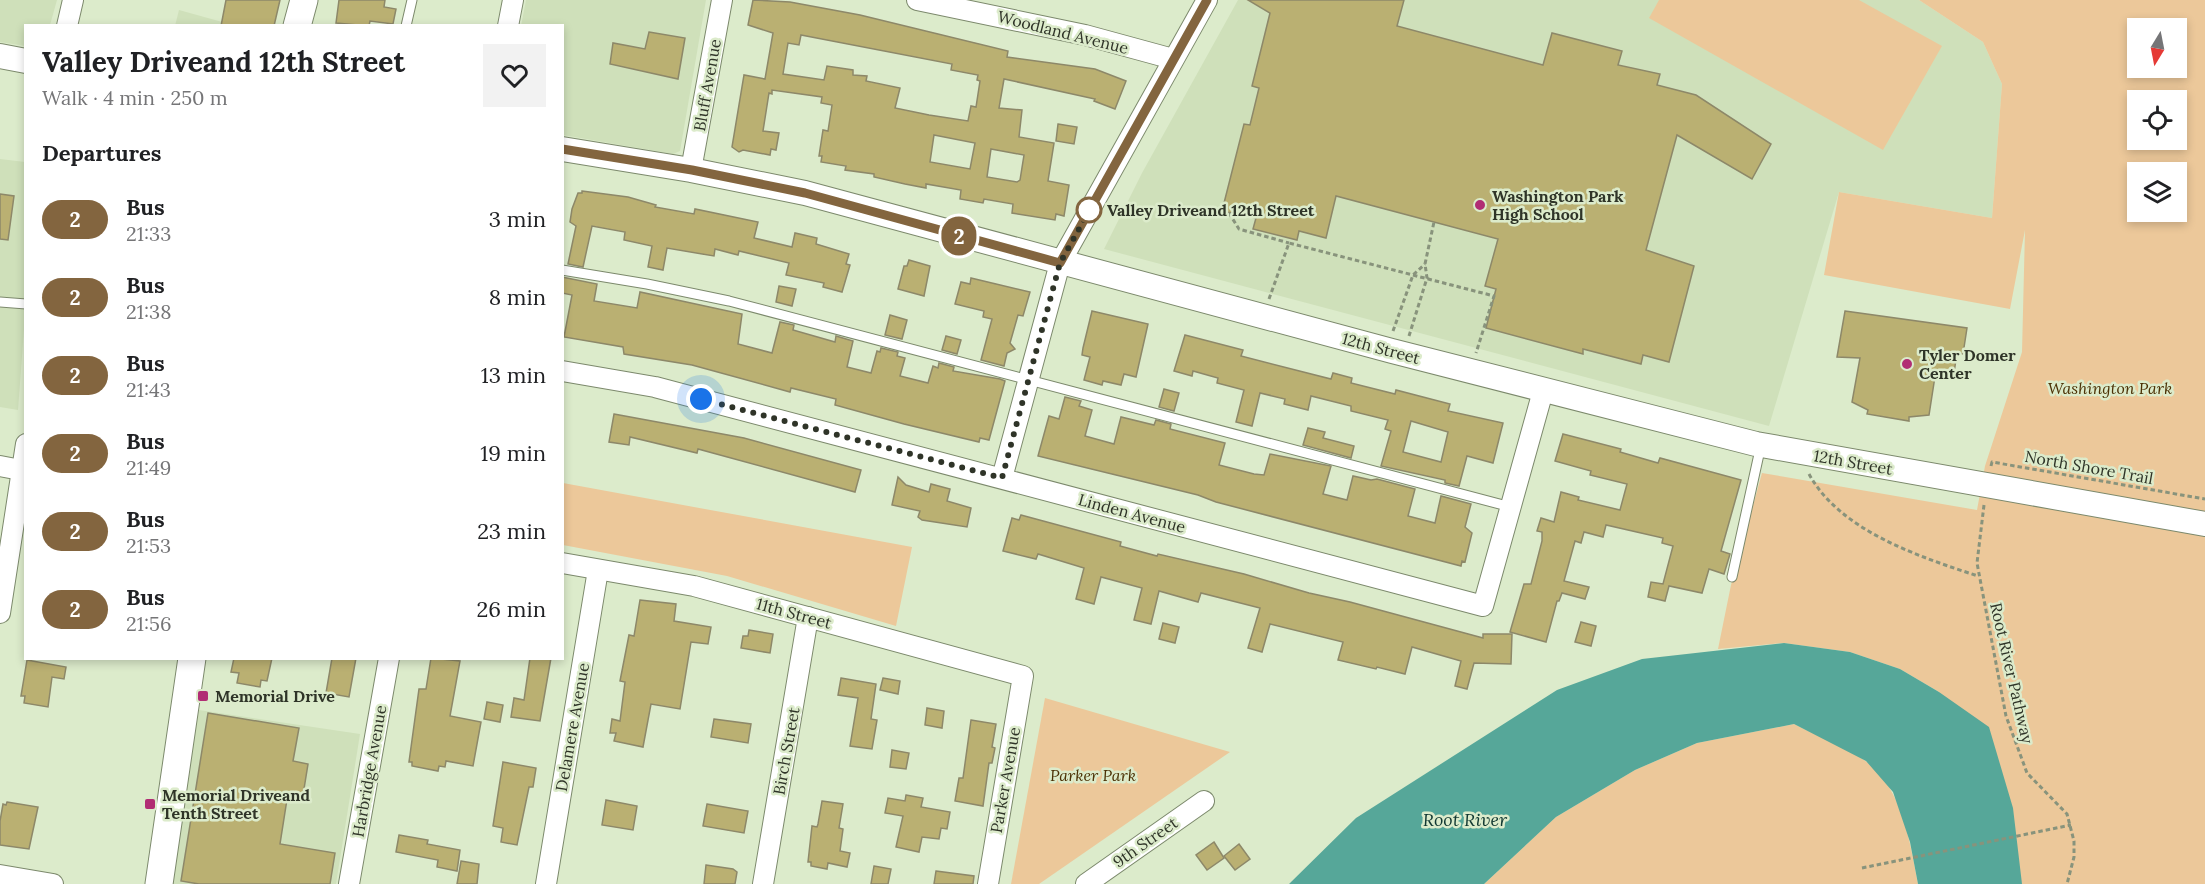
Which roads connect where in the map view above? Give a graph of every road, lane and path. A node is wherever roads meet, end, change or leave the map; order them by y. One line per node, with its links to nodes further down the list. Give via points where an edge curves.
1 (73, 0): 8 (street)
2 (304, 0): 9 (main road)
3 (412, 0): 10 (lane)
4 (513, 0): 11 (street)
5 (722, 0): 16 (street, Bluff Avenue)
6 (917, 0): 14 (street, Woodland Avenue, via 1085,35)
7 (1207, 0): 14 (street)
8 (67, 24)
9 (298, 24)
10 (406, 24)
11 (508, 24)
12 (0, 56): 13 (street)
13 (24, 60)
14 (1173, 60): 20 (street)
15 (564, 149): 16 (street, 12th Street)
16 (692, 170): 20 (street, 12th Street, via 805,193)
17 (1229, 213): 19 (path, via 1239,229)
18 (1434, 222): 21 (path)
19 (1289, 243): 23 (path); 27 (path, via 1269,295)
20 (1060, 263): 27 (street, 12th Street); 31 (street)
21 (1425, 264): 23 (path); 24 (path)
22 (564, 270): 31 (lane, via 729,302)
23 (1413, 275): 24 (path); 28 (path, via 1394,327)
24 (1427, 279): 28 (path); 30 (path, via 1494,296 1476,349)
25 (0, 302): 26 (lane)
26 (24, 304)
27 (1270, 319): 28 (street, 12th Street)
28 (1401, 353): 30 (street, 12th Street)
29 (564, 371): 37 (street, Linden Avenue, via 655,387)
30 (1475, 373): 32 (street, 12th Street)
31 (1027, 379): 37 (street); 40 (lane)
32 (1543, 391): 33 (street, 12th Street); 40 (street, Linden Avenue)
33 (1761, 445): 34 (street, 12th Street); 45 (lane)
34 (1801, 452): 38 (street, 12th Street); 44 (path, via 1816,485 1834,505 1870,531 1927,559)
35 (0, 466): 36 (street)
36 (24, 470): 46 (street)
37 (1002, 478): 40 (street, Linden Avenue, via 1483,606)
38 (1988, 485): 39 (path, North Shore Trail, via 1992,462); 41 (street, 12th Street); 44 (path, Root River Pathway, via 1978,539)
39 (2205, 499)
40 (1511, 507)
41 (2205, 524)
42 (564, 563): 43 (street, 11th Street)
43 (598, 570): 47 (street, 11th Street, via 694,586); 58 (street, Delamere Avenue)
44 (1978, 576): 52 (path, Root River Pathway, via 2006,716 2019,756 2027,773 2067,814)
45 (1732, 577)
46 (0, 612)
47 (808, 617): 50 (street, 11th Street); 59 (street, Birch Street)
48 (192, 660): 56 (main road)
49 (389, 660): 57 (street, Harbridge Avenue)
50 (1023, 676): 60 (street, Parker Avenue)
51 (1203, 801): 61 (street, 9th Street)
52 (2071, 825): 53 (path); 62 (path, Root River Pathway, via 2074,857)
53 (1862, 868)
54 (0, 875): 55 (street)
55 (53, 884)
56 (159, 884)
57 (349, 884)
58 (546, 884)
59 (763, 884)
60 (988, 884)
61 (1086, 884)
62 (2067, 884)

